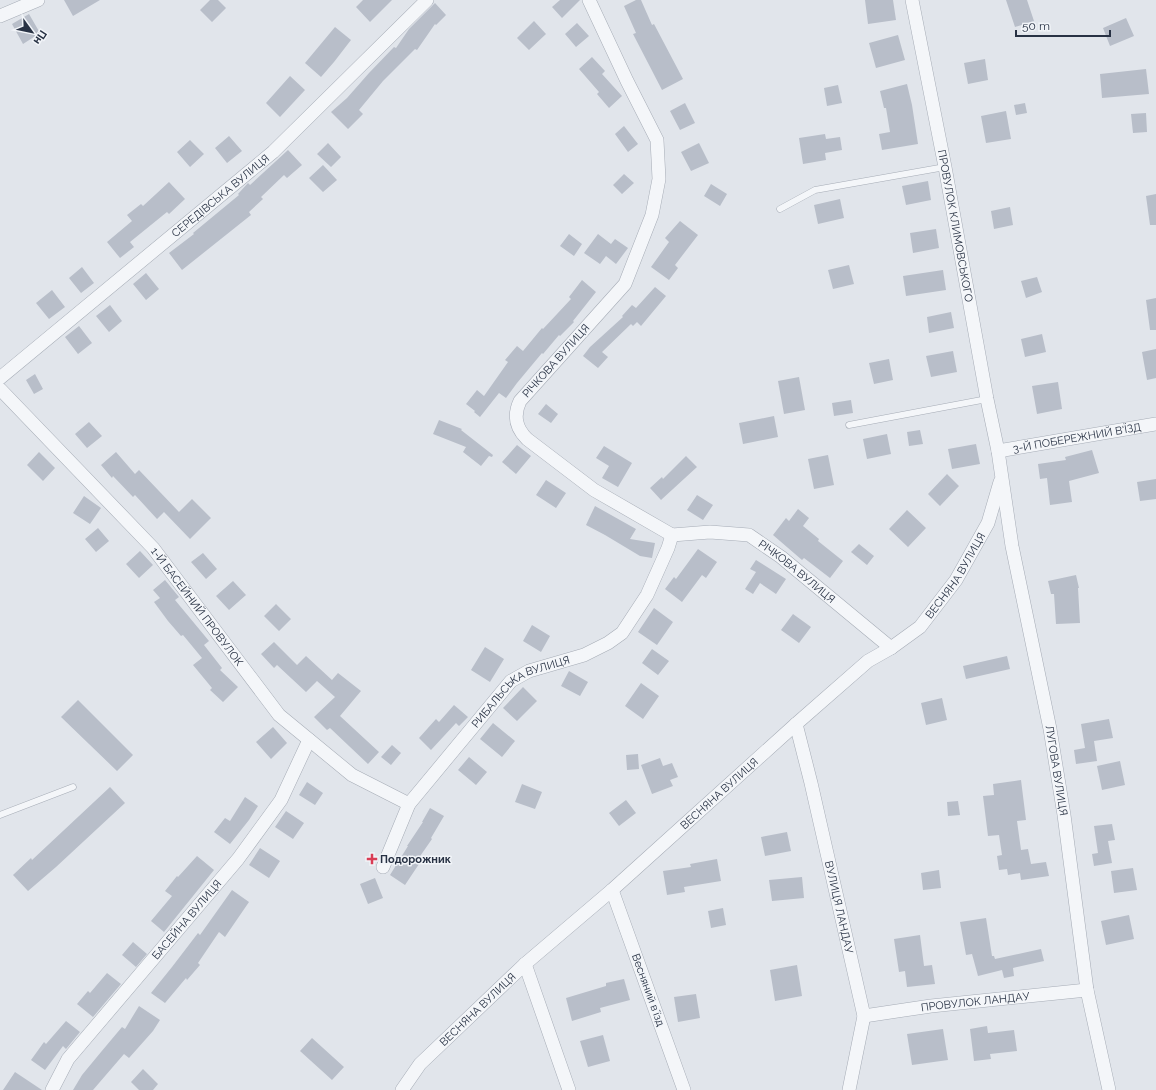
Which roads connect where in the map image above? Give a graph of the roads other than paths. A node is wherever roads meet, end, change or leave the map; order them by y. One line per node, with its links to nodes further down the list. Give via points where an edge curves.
1 (38, 0): 5 (street)
2 (427, 0): 8 (street, СЕРЕДІВСЬКА ВУЛИЦЯ, via 273,152)
3 (589, 0): 15 (street, РІЧКОВА ВУЛИЦЯ, via 658,140 659,179 652,215 625,284 520,401 515,417 517,426 527,439 588,485)
4 (912, 0): 6 (street, ПРОВУЛОК КЛИМОВСЬКОГО)
5 (0, 16)
6 (944, 168): 7 (lane, via 815,190); 10 (street, ПРОВУЛОК КЛИМОВСЬКОГО)
7 (780, 209)
8 (0, 378)
9 (0, 389): 18 (street, 1-Й БАСЕЙНИЙ ПРОВУЛОК, via 153,548 280,715)
10 (987, 399): 12 (lane); 13 (street, ПРОВУЛОК КЛИМОВСЬКОГО)
11 (1156, 424): 13 (street, 3-Й ПОБЕРЕЖНИЙ В'ЇЗД)
12 (849, 425)
13 (998, 451): 14 (street, ЛУГОВА ВУЛИЦЯ)
14 (1002, 476): 16 (street, ВЕСНЯНА ВУЛИЦЯ, via 988,523 956,580 920,627); 25 (street, ЛУГОВА ВУЛИЦЯ, via 1012,546 1051,737 1064,815)
15 (672, 535): 16 (street, РІЧКОВА ВУЛИЦЯ, via 710,532 749,535 781,557); 20 (street, РИБАЛЬСЬКА ВУЛИЦЯ, via 647,595 622,633 584,655 529,670 511,681)
16 (891, 648): 17 (street, ВЕСНЯНА ВУЛИЦЯ, via 868,661)
17 (796, 724): 23 (street, ВЕСНЯНА ВУЛИЦЯ); 26 (street, ВУЛИЦЯ ЛАНДАУ, via 812,783)
18 (309, 740): 20 (street, 1-Й БАСЕЙНИЙ ПРОВУЛОК, via 352,775); 27 (street, БАСЕЙНА ВУЛИЦЯ, via 281,800 238,859 68,1059)
19 (74, 787): 21 (lane)
20 (409, 804): 22 (street, РИБАЛЬСЬКА ВУЛИЦЯ)
21 (0, 815)
22 (383, 867)
23 (612, 890): 24 (street, ВЕСНЯНА ВУЛИЦЯ); 30 (street, Весняний вʼїзд)
24 (525, 964): 28 (street, ВЕСНЯНА ВУЛИЦЯ, via 420,1064); 29 (street)
25 (1086, 990): 26 (street, ПРОВУЛОК ЛАНДАУ, via 932,1006); 32 (street, ЛУГОВА ВУЛИЦЯ)
26 (864, 1016): 31 (street, ВУЛИЦЯ ЛАНДАУ)
27 (52, 1090)
28 (402, 1090)
29 (569, 1090)
30 (684, 1090)
31 (849, 1090)
32 (1109, 1090)

